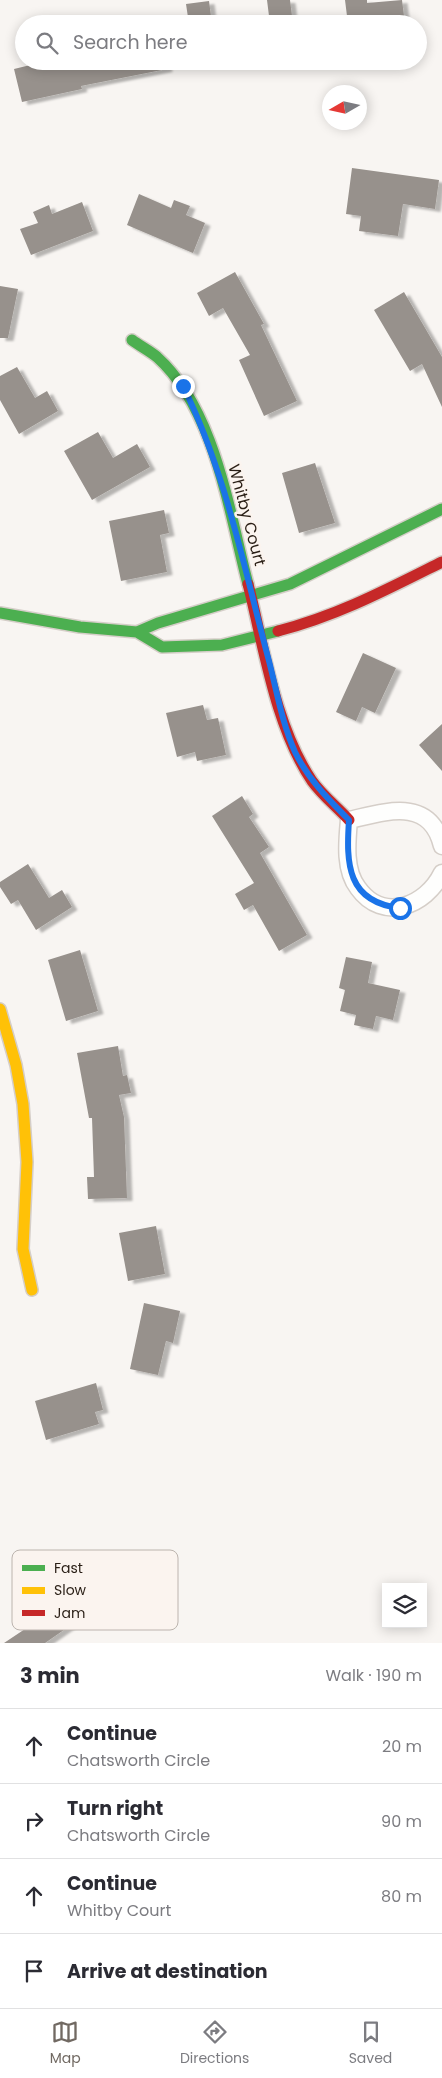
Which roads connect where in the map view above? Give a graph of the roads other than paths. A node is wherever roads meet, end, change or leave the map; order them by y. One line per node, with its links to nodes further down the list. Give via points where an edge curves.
1 (132, 340): 4 (street, Whitby Court, via 157,357 183,386 202,425 219,470)
2 (442, 509): 4 (street, via 290,584)
3 (442, 562): 7 (street, via 314,622)
4 (252, 597): 6 (street); 7 (street, Whitby Court)
5 (0, 613): 6 (street, via 80,627)
6 (136, 632): 7 (street, via 162,647 222,645)
7 (261, 636): 8 (street, Whitby Court, via 276,696 296,752 313,782)
8 (349, 820): 9 (street, via 396,810 410,811 432,824); 10 (street, via 349,867 357,888 368,899 382,906 400,908 427,895)
9 (442, 846)
10 (442, 873)
11 (0, 1009): 12 (street, via 18,1072 26,1127 22,1232 24,1261)
12 (32, 1290)

